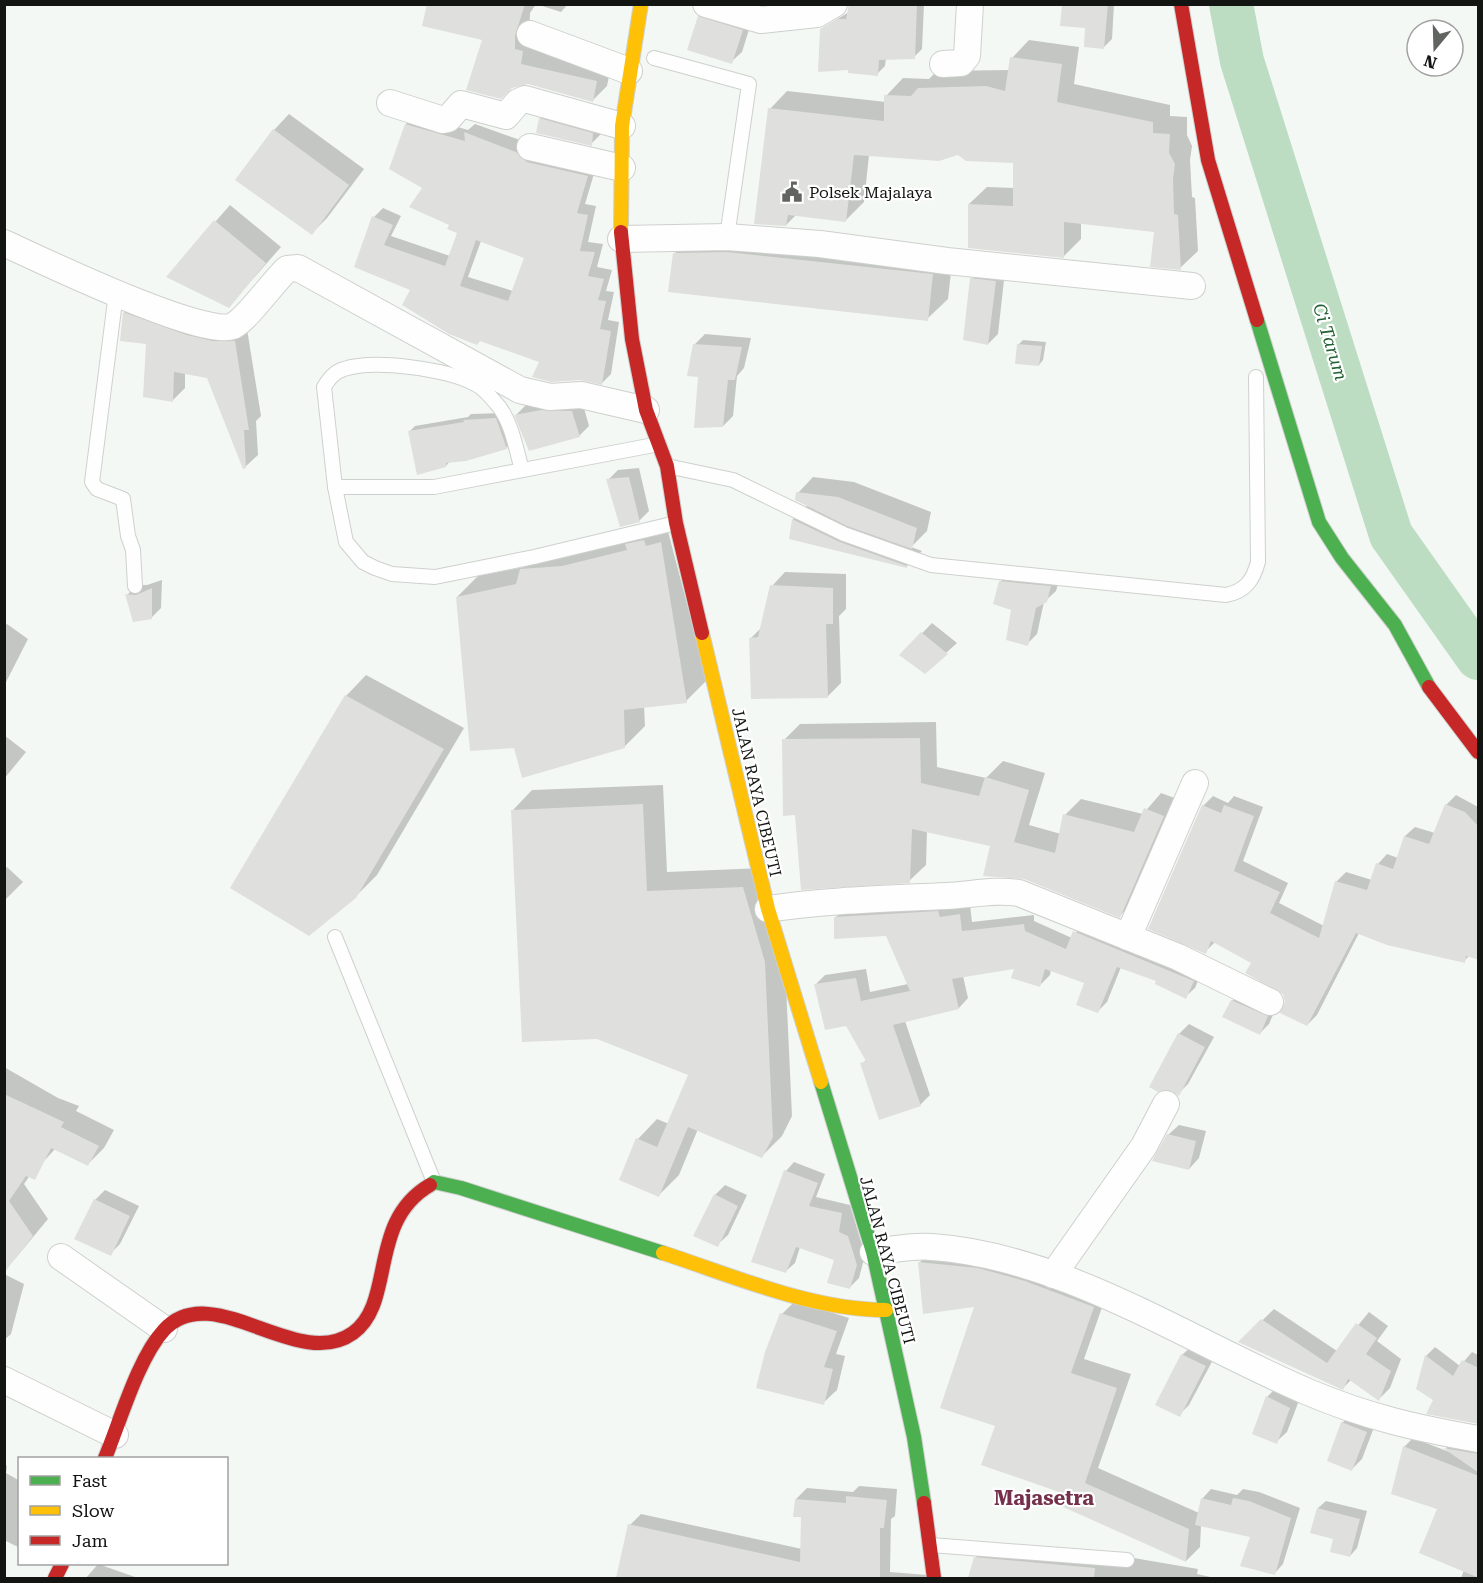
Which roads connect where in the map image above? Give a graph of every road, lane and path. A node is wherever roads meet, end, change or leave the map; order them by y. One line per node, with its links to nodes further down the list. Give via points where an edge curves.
1 (641, 4): 7 (street, JALAN RAYA CIBEUTI)
2 (706, 4): 3 (street, via 760,20 817,14)
3 (834, 4)
4 (969, 4): 8 (street, via 968,56 961,63)
5 (1181, 4): 26 (street, via 1208,160 1319,522 1395,625 1431,690)
6 (531, 34): 7 (street)
7 (639, 61): 10 (street, JALAN RAYA CIBEUTI); 13 (lane, via 749,84)
8 (944, 64)
9 (390, 103): 10 (street, via 443,120 461,104 507,116 525,99)
10 (621, 126): 12 (street, JALAN RAYA CIBEUTI)
11 (530, 147): 12 (street)
12 (622, 168): 14 (street, JALAN RAYA CIBEUTI)
13 (727, 237): 14 (street); 16 (street)
14 (621, 239): 19 (street, JALAN RAYA CIBEUTI, via 632,339)
15 (4, 243): 17 (street)
16 (1192, 286)
17 (116, 292): 19 (street, via 207,326 225,328 236,324 292,267 520,390 550,397 581,395); 25 (lane, via 92,482 97,489 123,499)
18 (1256, 377): 21 (lane, via 1258,562 1247,586 1226,595 931,566 844,534 733,480)
19 (646, 410): 20 (street, JALAN RAYA CIBEUTI)
20 (659, 444): 21 (street, JALAN RAYA CIBEUTI); 22 (lane)
21 (667, 466): 24 (street, JALAN RAYA CIBEUTI)
22 (522, 470): 23 (lane, via 434,487); 23 (lane, via 498,404 476,384 439,370 391,366 344,369 331,376 324,387)
23 (335, 487): 24 (lane, via 346,542 363,562 392,574 435,577)
24 (676, 523): 28 (street, JALAN RAYA CIBEUTI)
25 (135, 586)
26 (1479, 752)
27 (1195, 783): 30 (street)
28 (768, 909): 30 (street, via 827,900 1008,891); 34 (street, JALAN RAYA CIBEUTI)
29 (334, 937): 33 (lane)
30 (1128, 937): 31 (street)
31 (1270, 1002)
32 (1166, 1104): 36 (street, via 1144,1146)
33 (434, 1182): 37 (street, via 780,1291 859,1310); 38 (street, via 411,1197 399,1214 367,1315 352,1334 331,1343 299,1340 193,1312 177,1317)
34 (873, 1252): 36 (street, via 929,1246 984,1253); 37 (street, JALAN RAYA CIBEUTI)
35 (61, 1257): 38 (street)
36 (1053, 1275): 41 (street, via 1347,1407 1400,1425)
37 (886, 1310): 43 (street, JALAN RAYA CIBEUTI, via 914,1437)
38 (164, 1329): 40 (street)
39 (4, 1380): 40 (street)
40 (115, 1435): 42 (street)
41 (1479, 1439)
42 (105, 1457)
43 (931, 1545): 44 (lane); 45 (street, JALAN RAYA CIBEUTI)
44 (1127, 1560)
45 (934, 1578)

